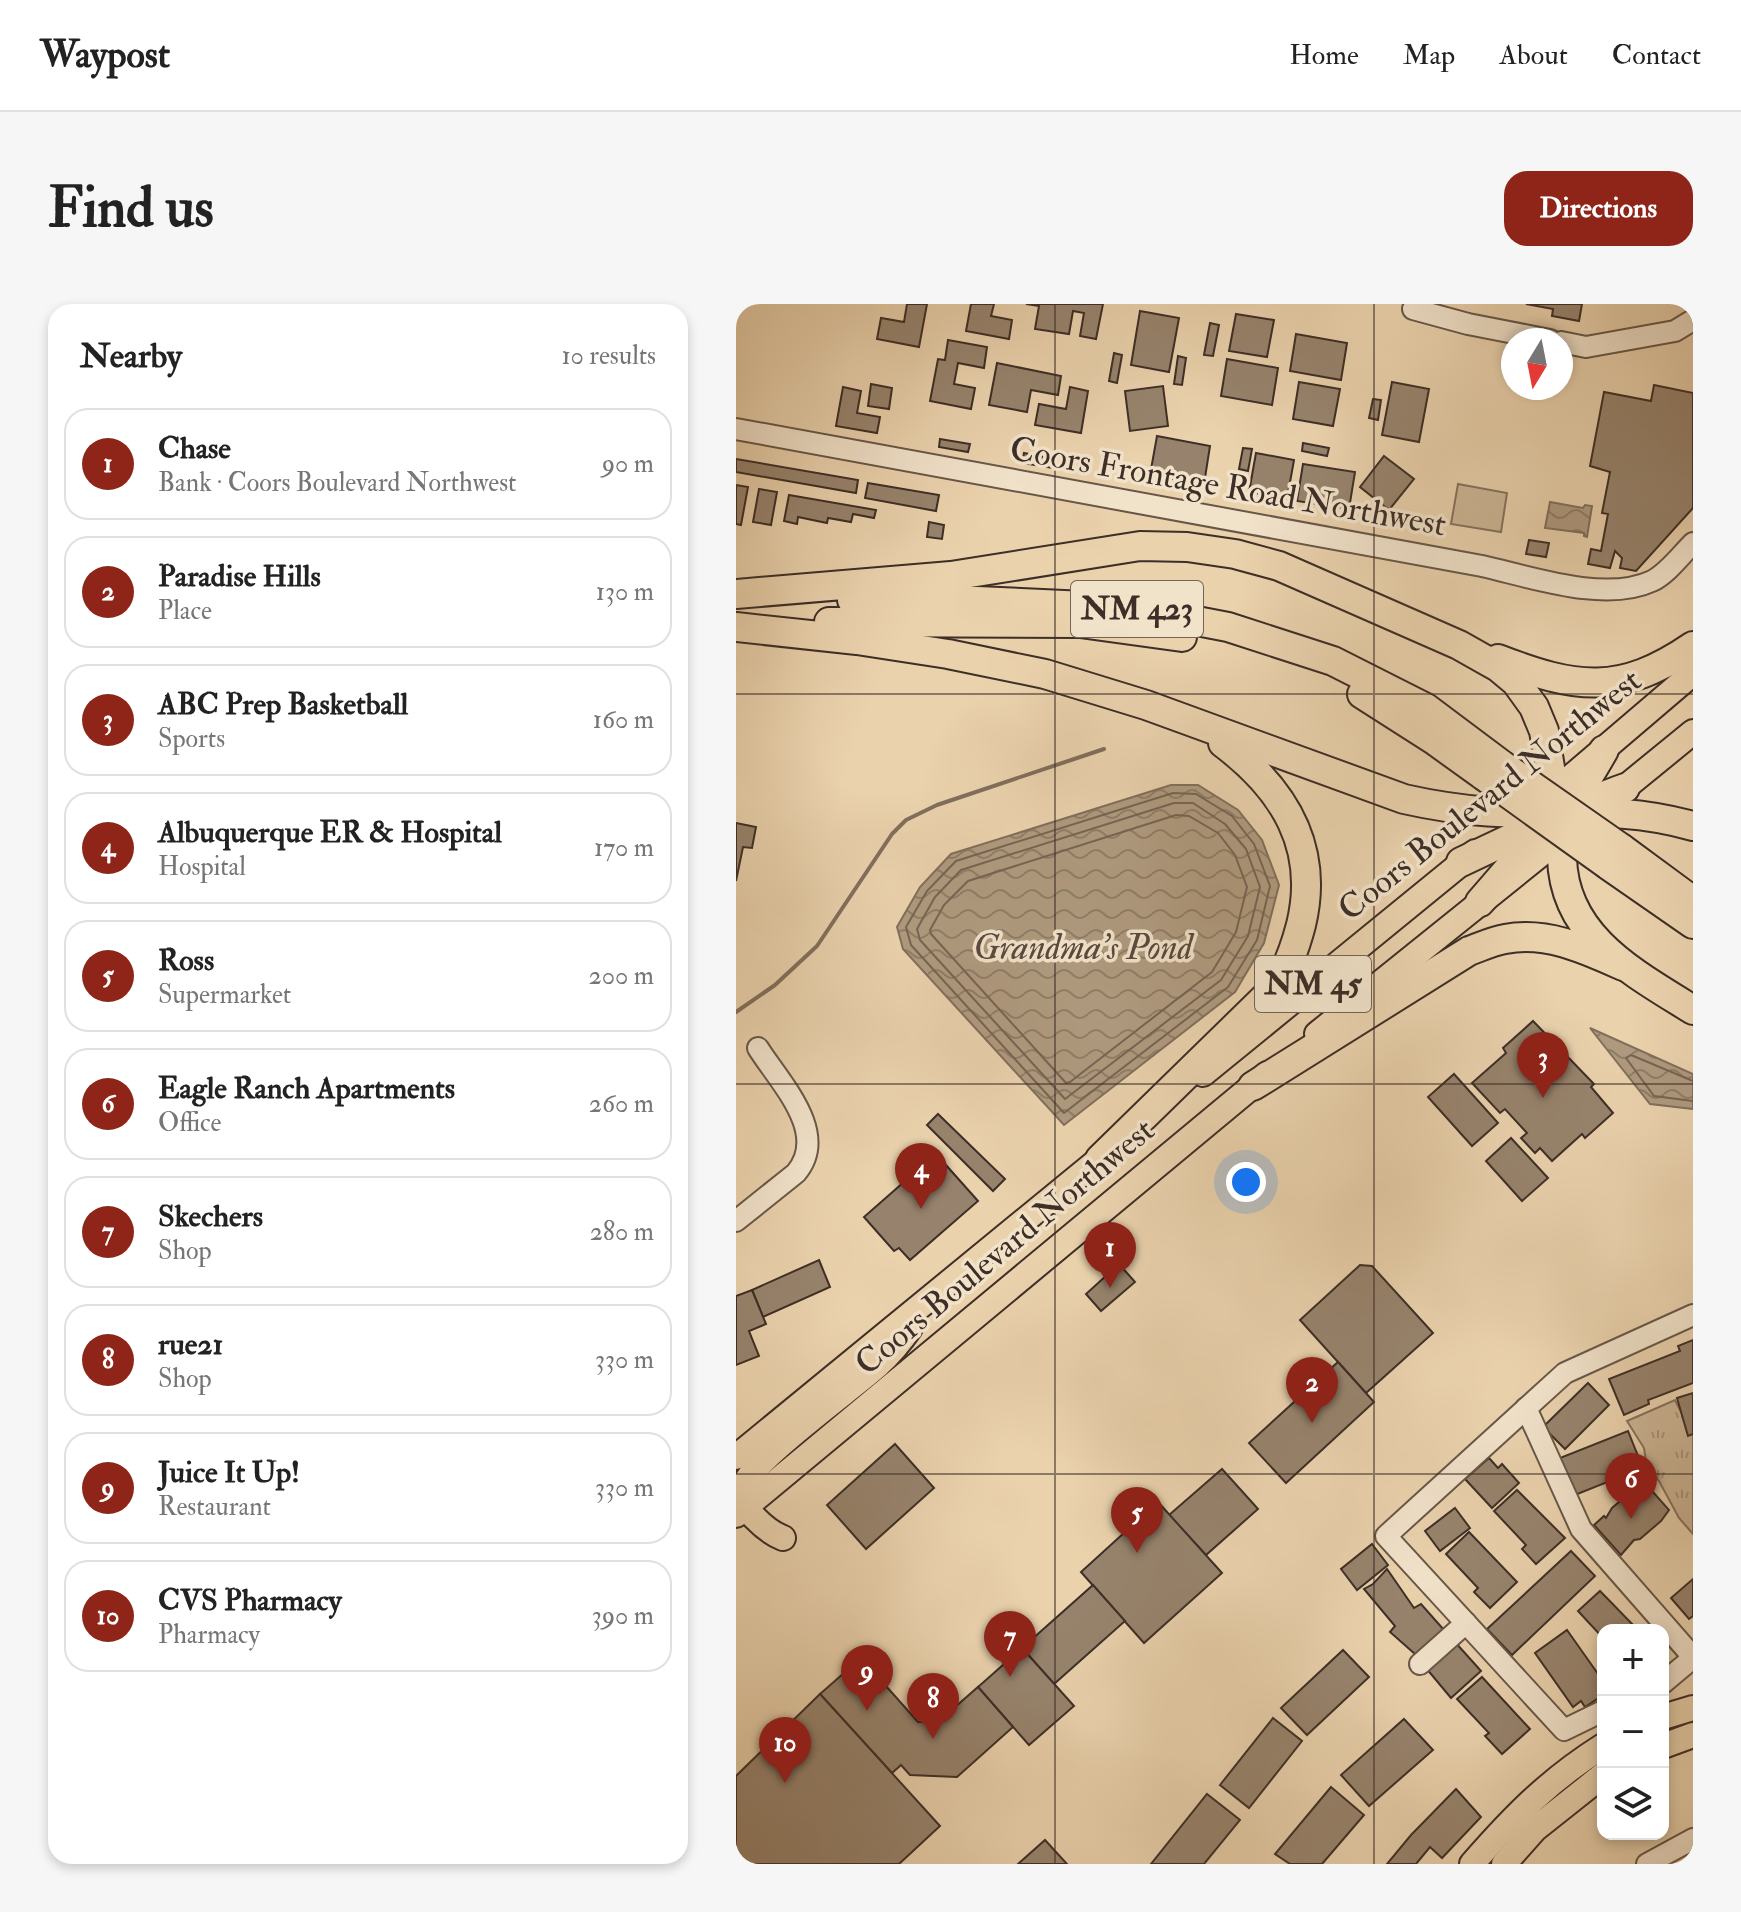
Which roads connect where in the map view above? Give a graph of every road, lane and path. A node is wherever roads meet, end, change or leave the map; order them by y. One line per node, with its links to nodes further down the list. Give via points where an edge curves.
1 (1413, 309): 3 (street)
2 (1693, 320): 4 (street, via 1675,331 1586,347)
3 (1501, 330)
4 (1573, 344)
5 (736, 429): 6 (street, Coors Frontage Road Northwest, via 1619,591 1654,580)
6 (1693, 543)
7 (736, 596): 9 (highway, via 951,576 1140,546 1187,547 1279,566); 15 (highway, NM 423, via 1129,608 1228,627 1333,661 1426,708)
8 (736, 625): 12 (highway, via 857,640 1045,674); 15 (highway, NM 423, via 1080,623 1162,633 1238,648 1353,688)
9 (1459, 645): 10 (highway, via 1570,683 1631,678); 17 (highway, via 1498,667 1534,707 1544,731)
10 (1693, 646)
11 (1693, 673): 14 (main road, Coors Boulevard Northwest)
12 (1200, 725): 17 (highway, via 1404,799 1446,809); 28 (highway, via 1250,764 1293,819 1307,880 1305,910 1288,969 1275,988)
13 (1693, 732): 16 (main road)
14 (1604, 750): 17 (highway)
15 (1493, 770): 19 (highway, NM 423, bridge)
16 (1625, 788): 17 (highway)
17 (1557, 814): 18 (highway); 20 (highway); 22 (highway); 24 (highway, via 1562,882 1587,930)
18 (1693, 826)
19 (1615, 857): 21 (highway, NM 423); 23 (highway, NM 423)
20 (1461, 862): 28 (main road, Coors Boulevard Northwest / NM 45)
21 (1693, 901)
22 (1480, 902): 27 (main road, Coors Boulevard Northwest / NM 45)
23 (1693, 924)
24 (1623, 966): 25 (highway); 27 (highway, via 1575,944 1538,937 1505,939 1469,951)
25 (1693, 1010)
26 (758, 1048): 29 (street, via 817,1147 796,1173)
27 (1253, 1086): 34 (main road, Coors Boulevard Northwest / NM 45)
28 (1100, 1159): 30 (main road, Coors Boulevard Northwest / NM 45)
29 (736, 1221)
30 (923, 1305): 33 (main road, Coors Boulevard Northwest / NM 45); 34 (main road, via 889,1355 750,1475 742,1488)
31 (1693, 1315): 32 (street, via 1565,1373)
32 (1526, 1408): 36 (street, via 1386,1536); 37 (street, via 1581,1529)
33 (736, 1457)
34 (741, 1511): 35 (main road)
35 (783, 1538)
36 (1466, 1623): 38 (street); 41 (street, via 1564,1730)
37 (1693, 1657): 39 (street)
38 (1420, 1664)
39 (1669, 1678)
40 (1693, 1708): 42 (main road)
41 (1597, 1714)
42 (1669, 1715)
43 (1693, 1735): 44 (main road)
44 (1669, 1744)
45 (1597, 1750): 48 (main road, via 1518,1811)
46 (1597, 1780): 49 (main road, via 1535,1829)
47 (1693, 1839): 50 (street)
48 (1472, 1864)
49 (1504, 1864)
50 (1647, 1864)

